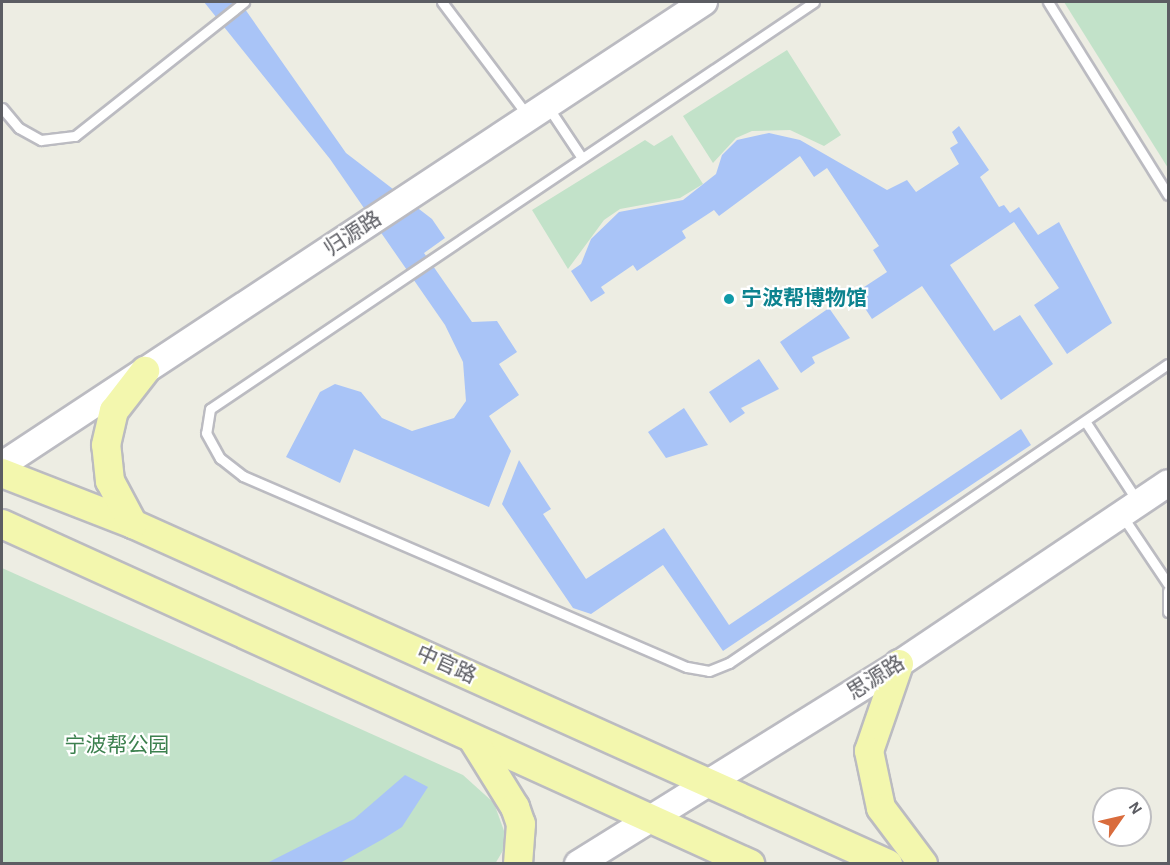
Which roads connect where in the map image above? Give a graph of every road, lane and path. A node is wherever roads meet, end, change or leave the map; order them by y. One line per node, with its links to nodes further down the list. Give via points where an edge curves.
1 (244, 2): 6 (lane, via 75,136 41,140 19,128)
2 (442, 2): 7 (lane)
3 (704, 2): 7 (street, 归源路)
4 (814, 2): 8 (lane)
5 (1048, 2): 9 (lane)
6 (2, 108)
7 (538, 111): 8 (lane); 11 (street, 归源路)
8 (582, 158): 12 (lane, via 210,409 206,433 220,458 243,476 687,667 709,671 729,663)
9 (1168, 195)
10 (1168, 364): 12 (lane)
11 (145, 370): 13 (street, 归源路); 17 (main road, via 114,411 106,445 110,481)
12 (1085, 421): 16 (lane)
13 (2, 465)
14 (2, 473): 17 (main road, 中官路)
15 (1168, 483): 16 (street, 思源路)
16 (1130, 509): 19 (lane); 22 (street, 思源路)
17 (132, 524): 24 (main road, 中官路)
18 (2, 525): 23 (main road)
19 (1168, 584)
20 (1168, 591): 21 (lane)
21 (1168, 612)
22 (899, 664): 24 (street, 思源路); 30 (main road, via 869,751 881,808)
23 (473, 739): 25 (main road); 26 (main road, via 515,807 521,824)
24 (710, 782): 25 (street, 思源路); 29 (main road, 中官路)
25 (646, 819): 27 (street, 思源路); 28 (main road)
26 (518, 864)
27 (578, 864)
28 (750, 864)
29 (888, 864)
30 (923, 864)

